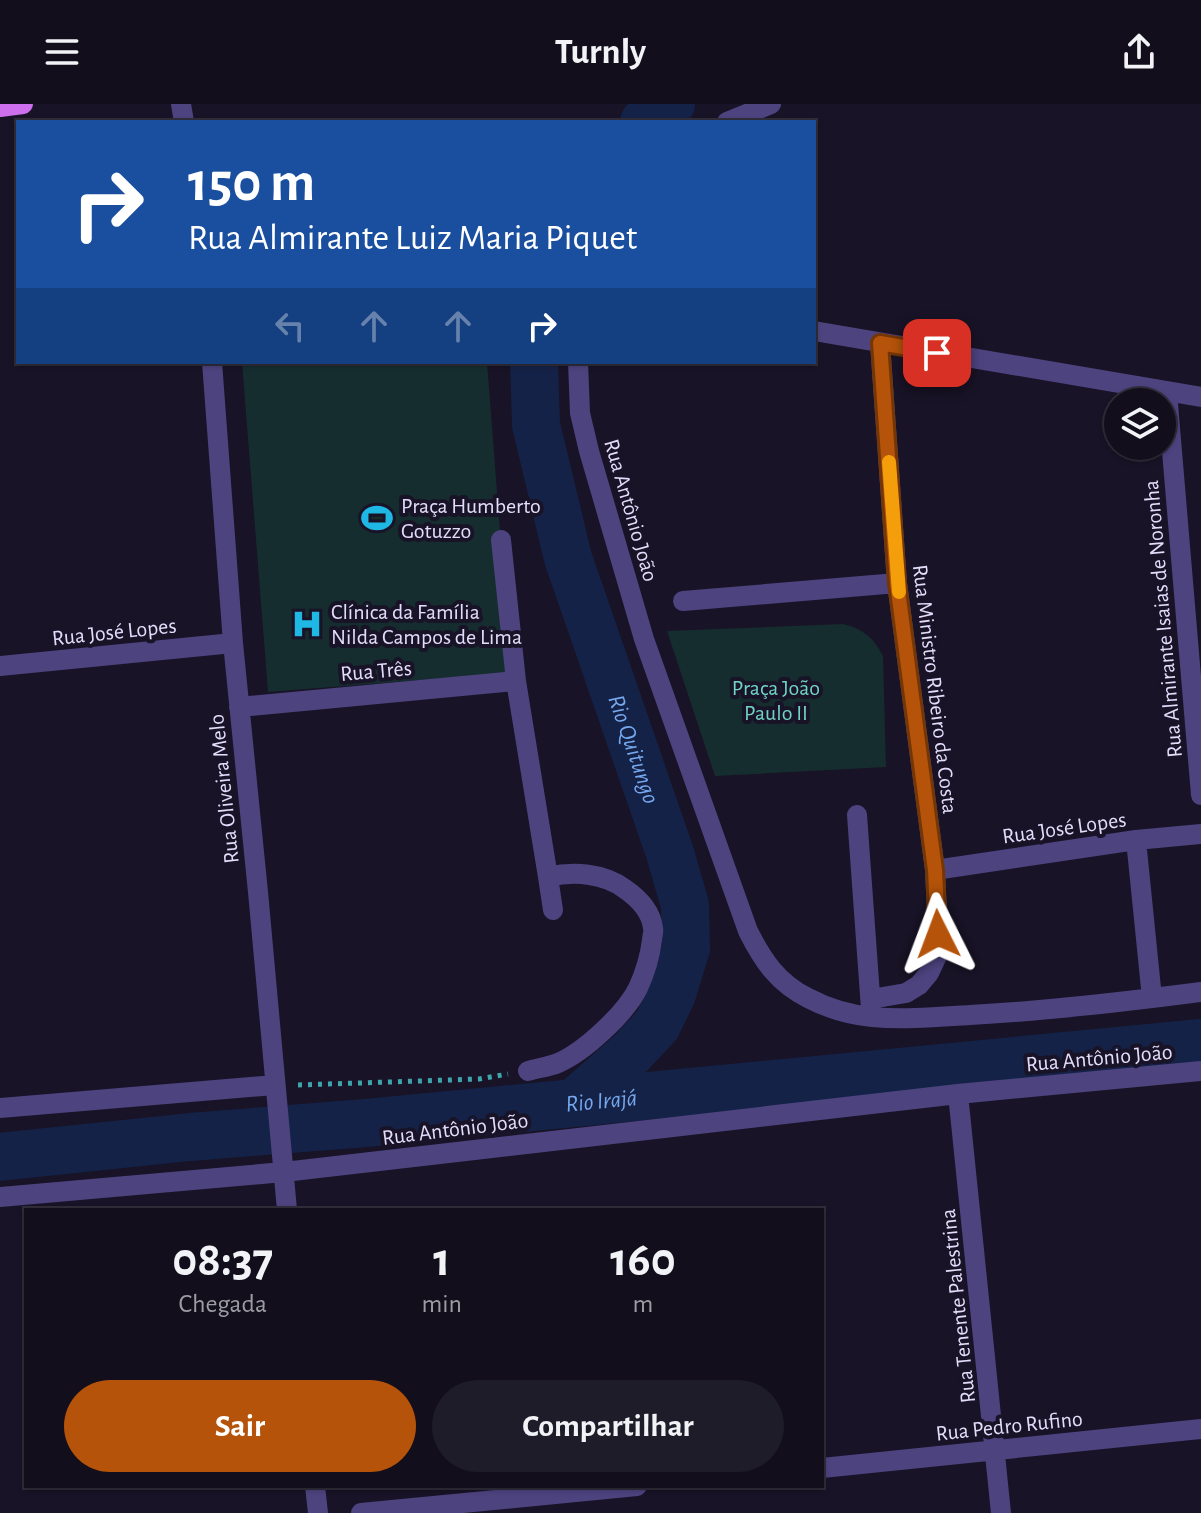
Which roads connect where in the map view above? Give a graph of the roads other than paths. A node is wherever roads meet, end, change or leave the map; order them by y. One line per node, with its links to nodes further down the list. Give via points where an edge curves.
1 (23, 104): 3 (main road)
2 (771, 104): 4 (street)
3 (0, 107)
4 (732, 120)
5 (816, 331): 6 (street)
6 (880, 343): 9 (street); 14 (street, Rua Ministro Ribeiro da Costa)
7 (212, 364): 16 (street, Rua Oliveira Melo)
8 (578, 364): 29 (street, Rua Antônio João, via 580,413 589,451 640,625 748,931 780,980 807,998 836,1010)
9 (1144, 388)
10 (1176, 393): 11 (street)
11 (1201, 397)
12 (1173, 460): 20 (street, Rua Almirante Isaias de Noronha)
13 (501, 540): 18 (street)
14 (897, 583): 15 (street); 24 (street, Rua Ministro Ribeiro da Costa)
15 (683, 601)
16 (233, 643): 17 (street, Rua José Lopes); 19 (street, Rua Oliveira Melo)
17 (0, 666)
18 (516, 681): 19 (street, Rua Três); 25 (street)
19 (239, 707): 33 (street, Rua Oliveira Melo)
20 (1201, 795)
21 (857, 815): 29 (street)
22 (1201, 834): 23 (street, Rua José Lopes)
23 (1136, 840): 24 (street, Rua José Lopes); 28 (street)
24 (935, 870): 29 (street, Rua Ministro Ribeiro da Costa, via 938,954 919,985)
25 (548, 877): 26 (street); 30 (street, via 591,875 621,885 646,910 653,928 651,951 637,990 611,1023 559,1062)
26 (553, 910)
27 (1201, 992): 28 (street, Rua Antônio João)
28 (1152, 998): 29 (street, Rua Antônio João, via 929,1017)
29 (871, 1008)
30 (528, 1071)
31 (1201, 1071): 32 (street, Rua Antônio João)
32 (958, 1094): 35 (street, Rua Antônio João); 39 (street, Rua Tenente Palestrina)
33 (276, 1095): 34 (street); 35 (street, Rua Oliveira Melo)
34 (0, 1108)
35 (283, 1167): 36 (street, Rua Antônio João); 37 (street, Rua Oliveira Melo)
36 (0, 1197)
37 (287, 1208)
38 (1201, 1429): 39 (street, Rua Pedro Rufino)
39 (996, 1451): 40 (street, Rua Pedro Rufino); 45 (street, Rua Tenente Palestrina)
40 (824, 1468)
41 (315, 1488): 43 (street)
42 (617, 1488): 44 (street)
43 (318, 1513)
44 (361, 1513)
45 (1001, 1513)

